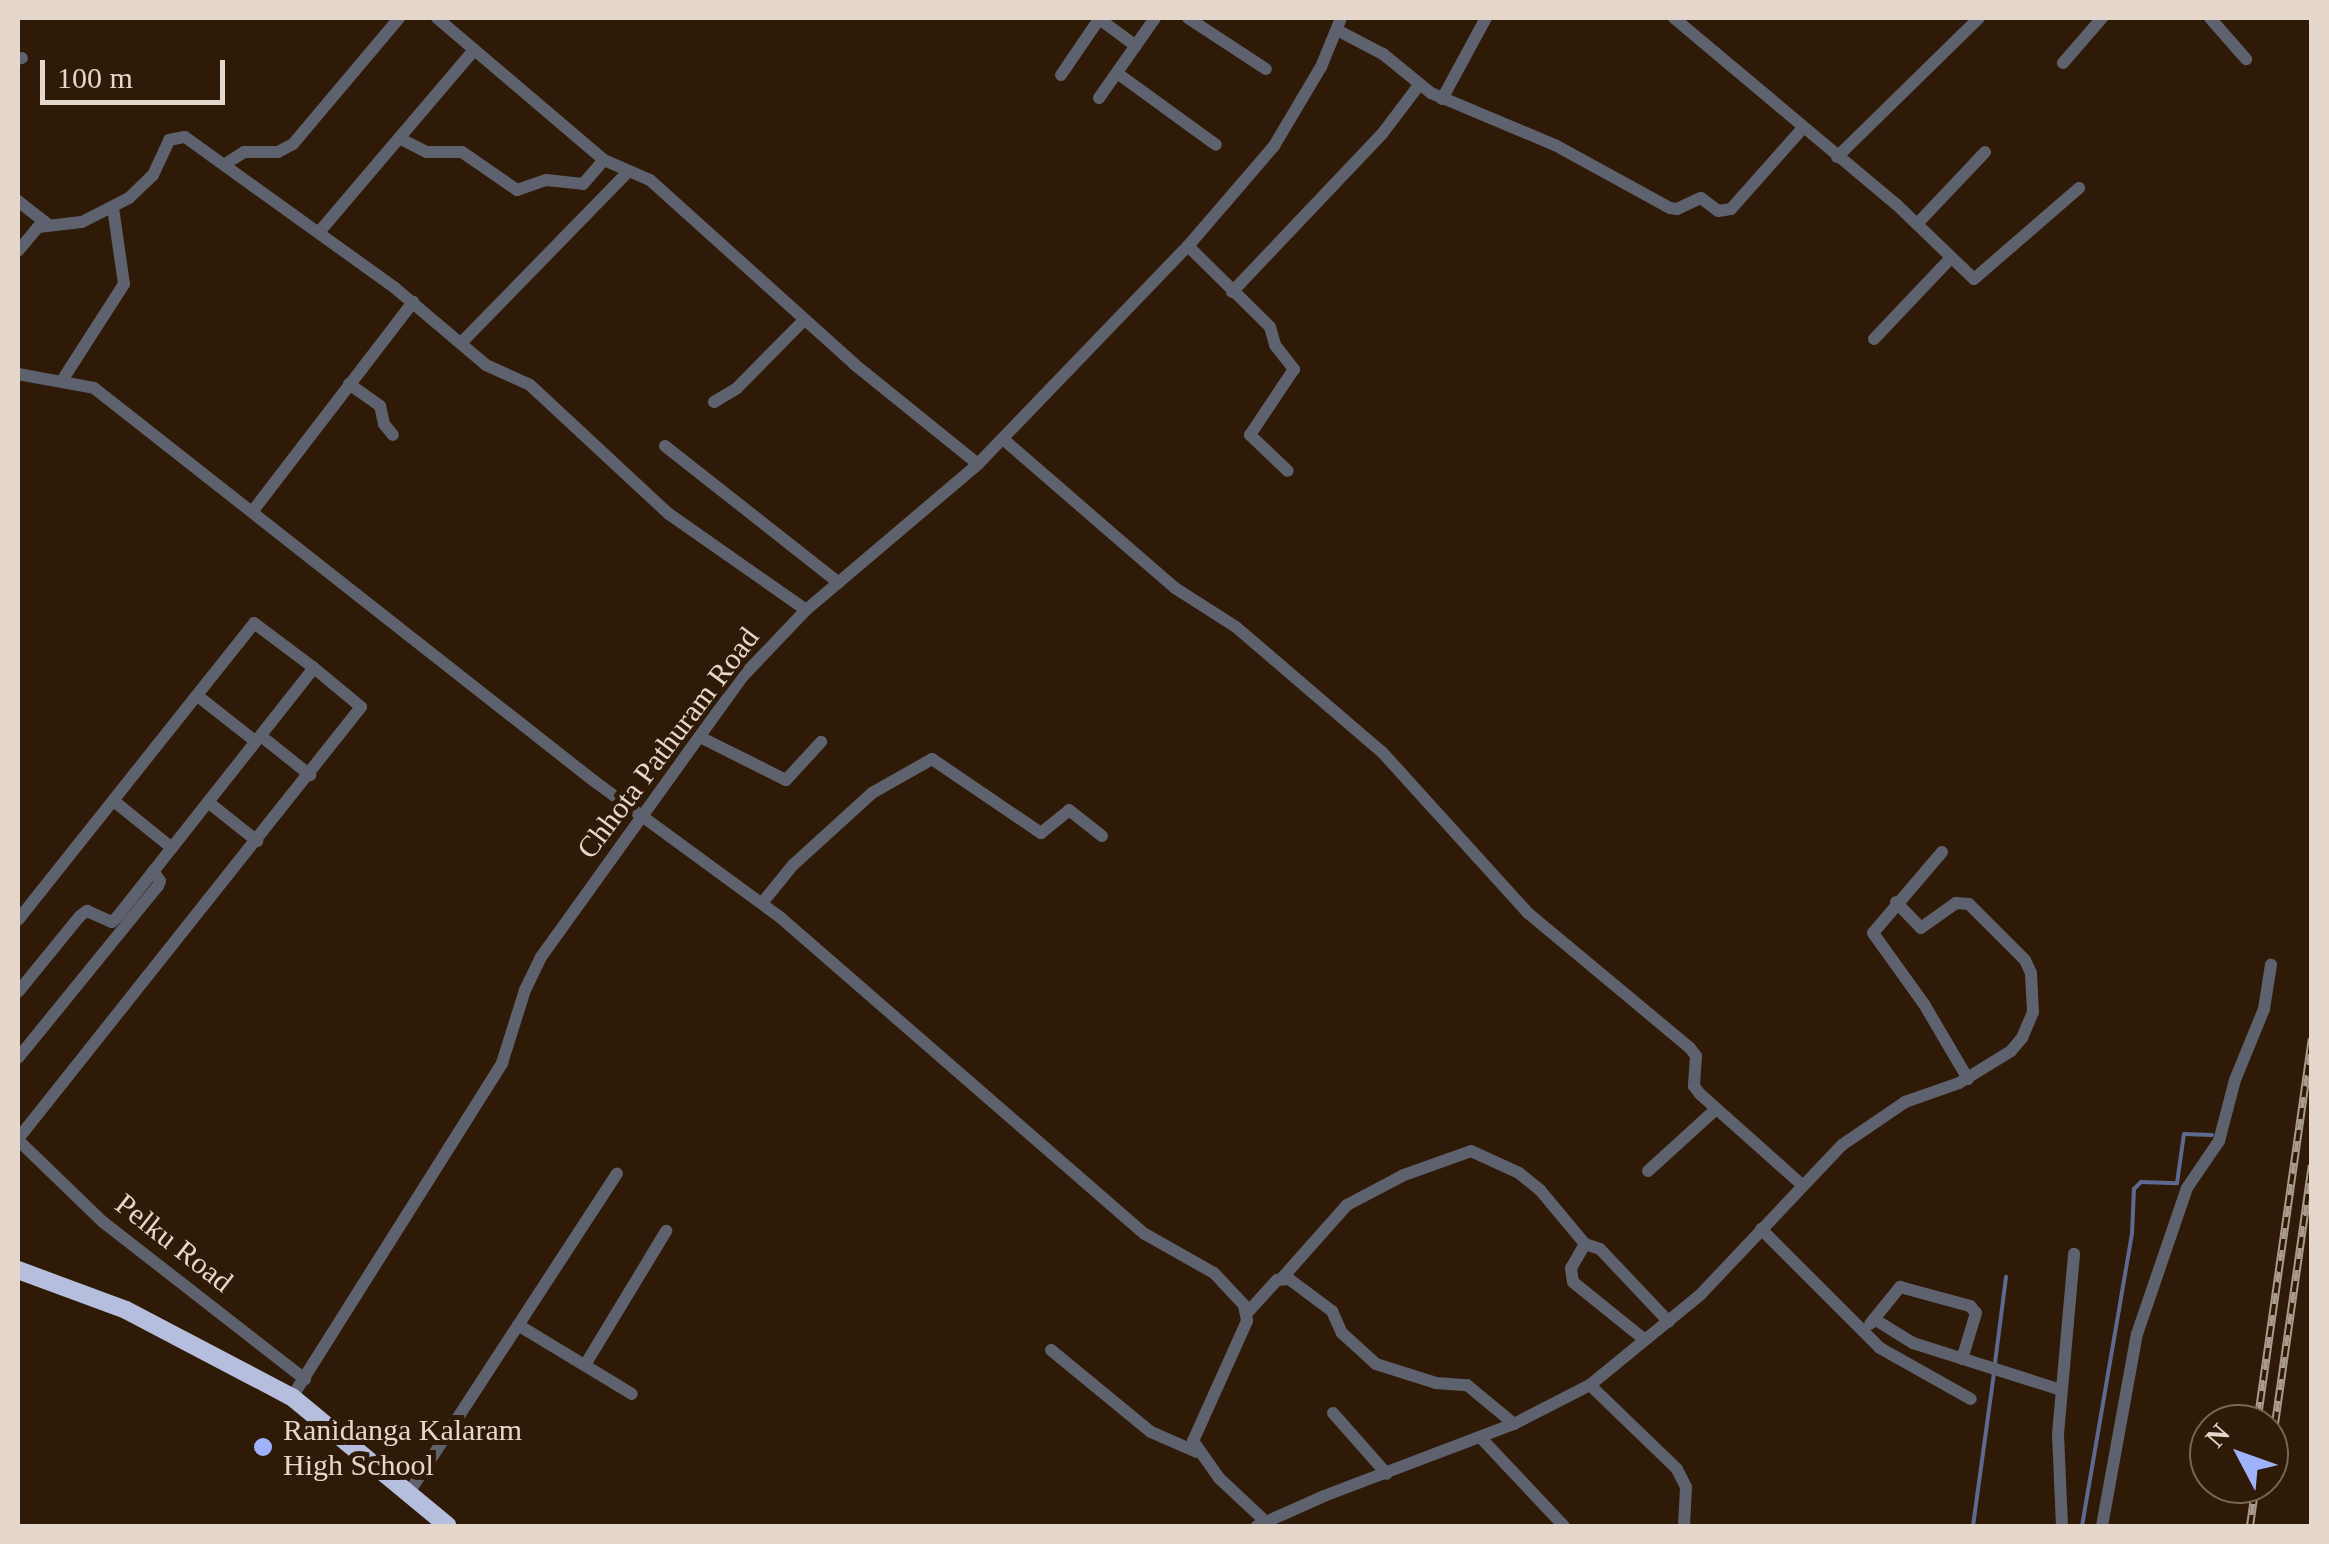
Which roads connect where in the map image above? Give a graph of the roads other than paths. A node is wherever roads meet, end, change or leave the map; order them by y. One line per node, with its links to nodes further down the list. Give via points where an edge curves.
1 (399, 18): 28 (street, via 293,144 278,152 244,152)
2 (437, 18): 13 (street)
3 (1098, 18): 12 (street); 18 (street)
4 (1156, 18): 12 (street)
5 (1188, 18): 16 (street)
6 (1486, 18): 21 (street)
7 (1674, 18): 22 (street)
8 (1979, 18): 26 (street)
9 (2102, 18): 15 (street)
10 (2210, 18): 14 (street)
11 (1339, 24): 19 (street); 36 (street, Chhota Pathuram Road, via 1274,146)
12 (1136, 46): 17 (street)
13 (474, 50): 23 (street); 27 (street)
14 (2246, 59)
15 (2063, 62)
16 (1266, 69)
17 (1117, 73): 20 (street); 24 (street)
18 (1061, 74)
19 (1419, 85): 21 (street); 39 (street, via 1382,134)
20 (1099, 98)
21 (1442, 99): 22 (street, via 1555,145 1678,209 1701,198 1718,211 1731,209)
22 (1803, 128): 26 (street)
23 (399, 138): 27 (street, via 427,152 462,152 517,190 546,180 583,184); 35 (street)
24 (1216, 145)
25 (1985, 152): 34 (street)
26 (1838, 157): 34 (street)
27 (604, 160): 29 (street)
28 (225, 164): 32 (street, via 176,135 154,175); 35 (street)
29 (627, 173): 41 (street, via 650,180); 43 (street)
30 (2079, 188): 38 (street, via 1980,276 1966,276)
31 (18, 200): 33 (street)
32 (113, 208): 33 (street, via 82,222); 45 (street, via 124,284)
33 (47, 224): 37 (street)
34 (1918, 224): 38 (street)
35 (320, 231): 40 (street)
36 (1188, 246): 39 (street); 49 (street, Chhota Pathuram Road)
37 (18, 251)
38 (1949, 260): 42 (street)
39 (1232, 292): 52 (street, via 1270,327 1294,368 1250,435)
40 (412, 302): 43 (street); 46 (street)
41 (804, 320): 47 (street); 51 (street)
42 (1874, 339)
43 (461, 343): 55 (street, via 496,372 530,385 669,514)
44 (18, 374): 45 (street)
45 (63, 379): 53 (street, via 94,388)
46 (349, 384): 48 (street, via 380,406); 53 (street)
47 (714, 402)
48 (393, 435)
49 (1004, 439): 51 (street, Chhota Pathuram Road); 77 (street, via 1404,773 1528,912 1690,1048 1698,1064 1694,1086)
50 (665, 446): 54 (street)
51 (978, 464): 54 (street, Chhota Pathuram Road)
52 (1288, 471)
53 (252, 512): 64 (street)
54 (840, 584): 55 (street, Chhota Pathuram Road)
55 (806, 610): 58 (street, Chhota Pathuram Road, via 760,655)
56 (314, 668): 57 (street, via 254,624); 59 (street); 61 (street, via 362,710)
57 (200, 697): 59 (street); 62 (street)
58 (702, 738): 60 (street, via 786,780); 64 (street, Chhota Pathuram Road)
59 (258, 739): 61 (street); 63 (street)
60 (821, 742)
61 (310, 776): 66 (street)
62 (114, 802): 67 (street); 72 (street)
63 (208, 802): 66 (street); 67 (street)
64 (644, 816): 70 (street); 96 (street, Chhota Pathuram Road, via 541,957 502,1064)
65 (1102, 836): 70 (street, via 1069,810 1041,833 932,759 872,794)
66 (257, 842): 78 (street)
67 (172, 848): 69 (street)
68 (1942, 852): 71 (street)
69 (153, 871): 74 (street, via 112,922 87,911 80,916); 75 (street, via 158,886)
70 (762, 902): 88 (street, via 1145,1234 1214,1272)
71 (1896, 902): 76 (street, via 1873,932); 76 (street, via 1920,928 1956,903 1969,904 2031,973 2035,1001 2022,1038)
72 (18, 920)
73 (2270, 966): 113 (street, via 2264,1009 2234,1080 2220,1140 2187,1188 2138,1334)
74 (18, 992)
75 (18, 1058)
76 (1968, 1079): 81 (street, via 1874,1120)
77 (1715, 1110): 79 (street); 81 (street)
78 (18, 1140): 96 (street, Pelku Road, via 104,1222)
79 (1648, 1170)
80 (616, 1174): 91 (street)
81 (1802, 1185): 82 (street)
82 (1761, 1229): 89 (street); 90 (street)
83 (666, 1231): 95 (street)
84 (1586, 1244): 87 (street, via 1529,1179 1467,1150 1348,1205); 89 (street, via 1600,1250); 92 (street, via 1571,1268 1574,1282)
85 (2074, 1254): 98 (street)
86 (18, 1270): 100 (highway, via 126,1310)
87 (1283, 1277): 88 (street); 103 (street, via 1332,1311 1342,1333 1376,1364 1436,1383 1467,1385)
88 (1247, 1313): 105 (street, via 1195,1430)
89 (1670, 1322): 92 (street)
90 (1870, 1325): 94 (street); 94 (street, via 1900,1287 1970,1306 1976,1313); 101 (street, via 1880,1348)
91 (518, 1326): 95 (street); 107 (street)
92 (1646, 1340): 97 (street)
93 (1051, 1350): 105 (street, via 1151,1432)
94 (1962, 1359): 98 (street)
95 (584, 1366): 99 (street)
96 (306, 1379): 100 (street, Chhota Pathuram Road)
97 (1590, 1385): 103 (street); 111 (street, via 1677,1469 1686,1487)
98 (2061, 1390): 112 (street)
99 (632, 1394)
100 (292, 1398): 107 (highway)
101 (1971, 1399)
102 (1333, 1413): 106 (street)
103 (1514, 1424): 104 (street)
104 (1482, 1438): 106 (street); 110 (street)
105 (1197, 1452): 108 (street)
106 (1387, 1474): 108 (street)
107 (410, 1491): 109 (highway)
108 (1261, 1524)
109 (448, 1526)
110 (1564, 1526)
111 (1684, 1526)
112 (2062, 1526)
113 (2102, 1526)

